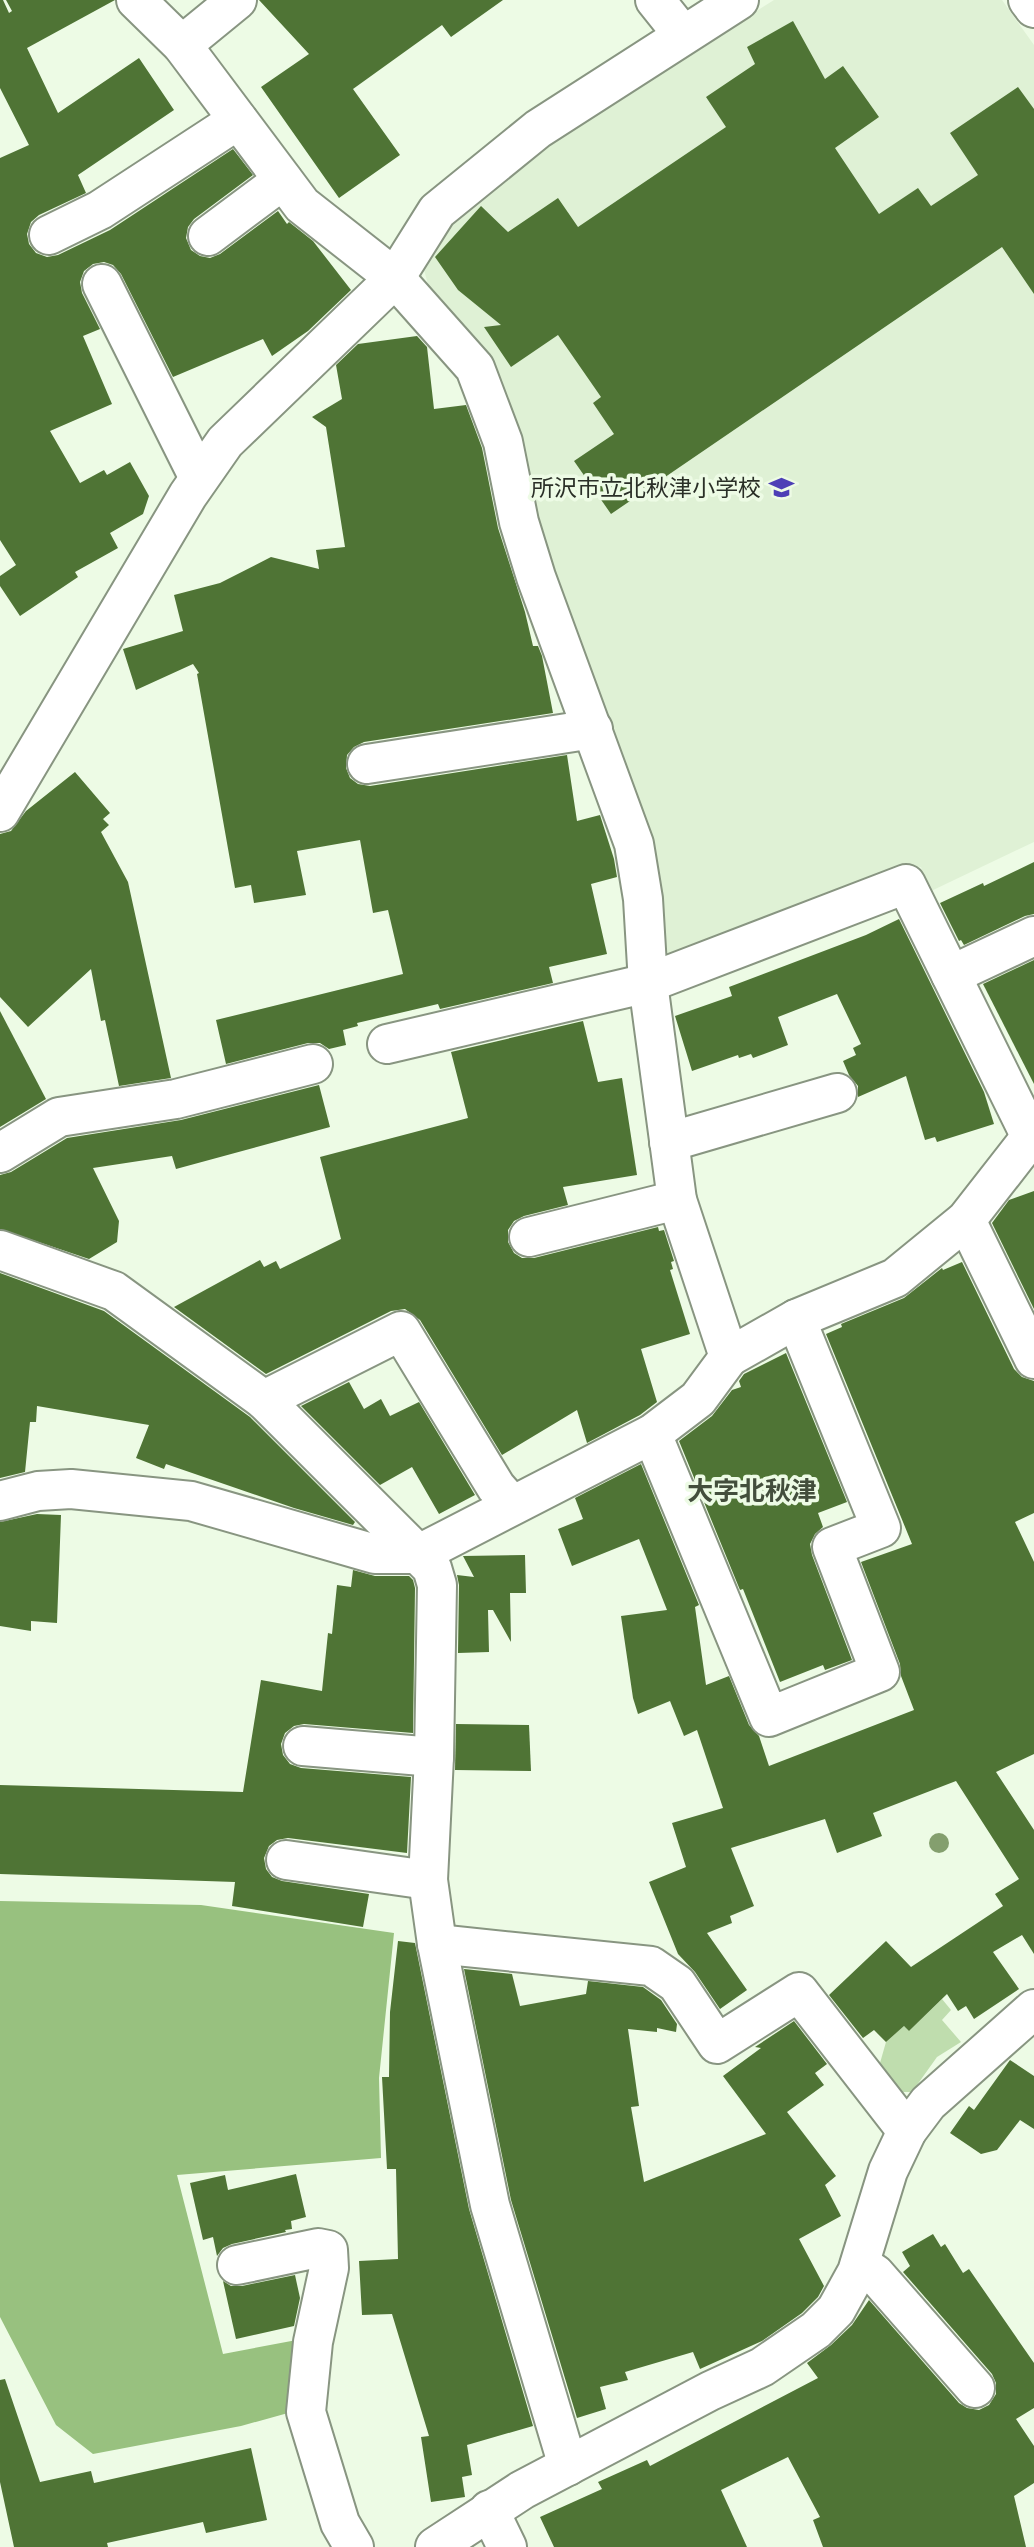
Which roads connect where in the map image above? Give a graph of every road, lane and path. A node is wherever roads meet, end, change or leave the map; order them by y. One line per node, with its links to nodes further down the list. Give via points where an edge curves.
1 (135, 0): 8 (street)
2 (236, 0): 8 (street)
3 (655, 0): 7 (street)
4 (739, 0): 7 (street)
5 (1028, 0): 6 (street)
6 (1034, 8)
7 (683, 35): 13 (street, via 538,130 436,211)
8 (181, 45): 9 (street)
9 (238, 120): 10 (street); 11 (street, via 100,210)
10 (283, 180): 12 (street); 13 (street, via 302,205)
11 (49, 235)
12 (208, 236)
13 (395, 278): 15 (street, via 225,442); 16 (street, via 475,368 503,442 536,577)
14 (102, 284): 15 (street)
15 (199, 478): 18 (street)
16 (593, 729): 17 (street); 21 (street, via 634,844)
17 (368, 764)
18 (0, 811)
19 (1034, 936): 20 (street)
20 (951, 975): 21 (street, via 906,884); 25 (street)
21 (648, 984): 22 (street); 26 (street)
22 (387, 1044)
23 (313, 1064): 27 (street, via 176,1099 60,1118)
24 (837, 1093): 26 (street)
25 (1032, 1134): 29 (street)
26 (669, 1142): 28 (street)
27 (0, 1153)
28 (677, 1200): 30 (street); 33 (street)
29 (966, 1220): 32 (street, via 895,1278); 34 (street)
30 (529, 1237)
31 (0, 1251): 35 (street, via 114,1291)
32 (796, 1319): 33 (street); 36 (street, via 881,1528 832,1547 880,1672 769,1717)
33 (729, 1357): 36 (street, via 698,1399)
34 (1034, 1359)
35 (264, 1400): 38 (street, via 401,1331 496,1487); 39 (street)
36 (652, 1434): 38 (street)
37 (0, 1501): 39 (street, via 38,1491 71,1489 191,1501 375,1554)
38 (511, 1504): 39 (street)
39 (419, 1554): 41 (street, via 432,1568 436,1585)
40 (303, 1746): 41 (street)
41 (434, 1757): 43 (street)
42 (286, 1860): 43 (street)
43 (428, 1881): 44 (street)
44 (437, 1944): 46 (street, via 651,1966 677,1984 717,2044 799,1992); 50 (street, via 490,2205)
45 (1034, 2009): 46 (street, via 928,2103)
46 (907, 2132): 47 (street, via 888,2171)
47 (860, 2264): 49 (street, via 875,2274); 50 (street, via 836,2310 800,2342 762,2367)
48 (237, 2265): 52 (street, via 317,2248 328,2250 306,2412 340,2523)
49 (975, 2388)
50 (568, 2466): 51 (street)
51 (489, 2510): 53 (street); 54 (street)
52 (354, 2547)
53 (435, 2547)
54 (507, 2547)

